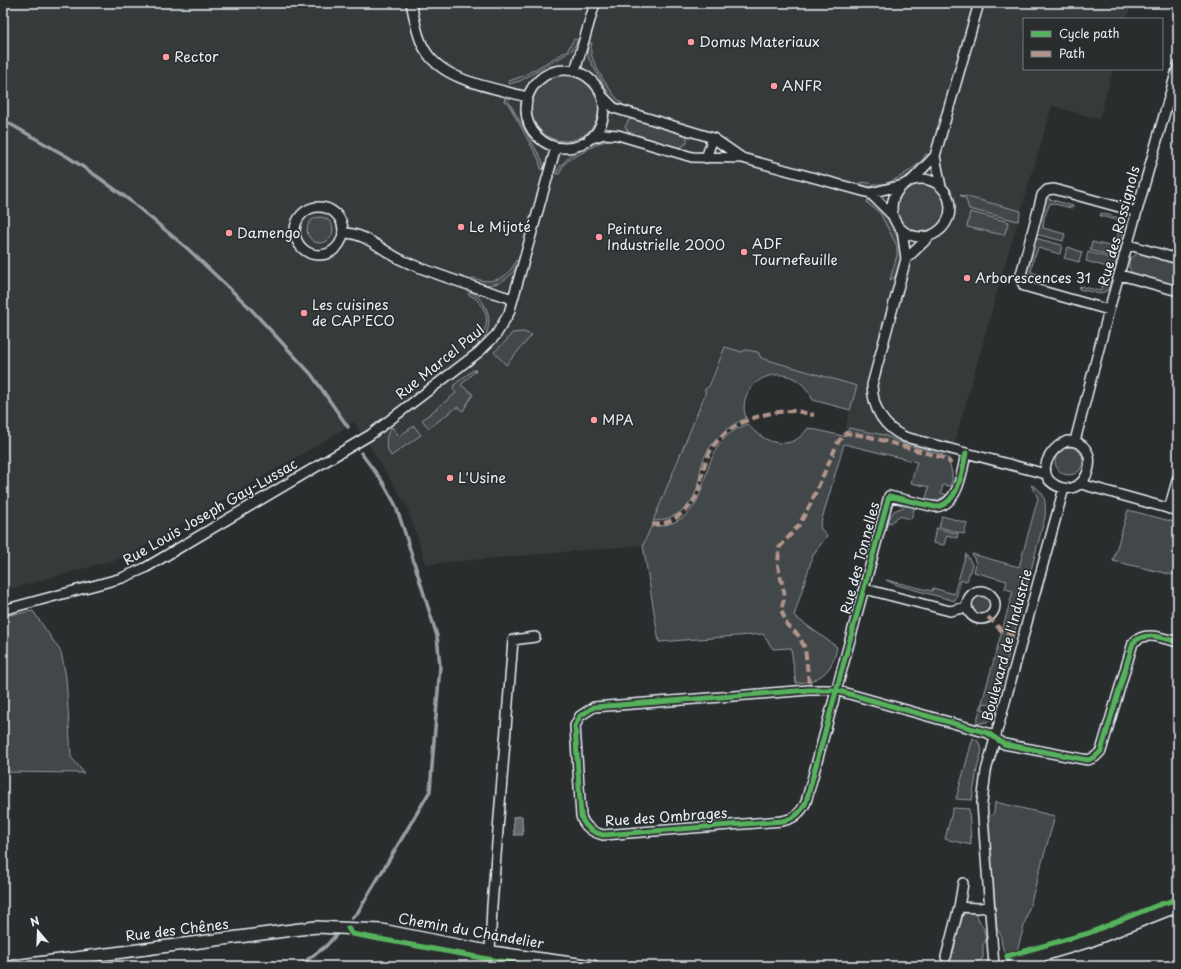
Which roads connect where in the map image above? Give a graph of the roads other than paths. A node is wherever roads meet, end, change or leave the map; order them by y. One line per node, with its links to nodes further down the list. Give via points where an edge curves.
1 (411, 3): 7 (street, via 420,39 426,52 438,65 462,78)
2 (595, 3): 5 (street)
3 (979, 3): 11 (street)
4 (1178, 66): 17 (street, Rue des Rossignols)
5 (575, 71): 6 (street, via 596,84); 7 (street, via 563,69 541,77 532,86)
6 (602, 95): 8 (street, via 614,108); 9 (street, via 602,119)
7 (527, 97): 10 (street, via 525,110 534,134)
8 (713, 138): 12 (street); 13 (street)
9 (589, 139): 10 (street, via 568,148); 12 (street, via 604,134 618,135 692,157)
10 (556, 147): 27 (street, Rue Marcel Paul)
11 (935, 156): 14 (street); 15 (street)
12 (706, 158): 13 (street)
13 (742, 158): 16 (street)
14 (907, 183): 15 (street, via 927,180); 16 (street); 18 (street, via 894,199)
15 (941, 187): 21 (street, via 949,200 949,217 942,228)
16 (870, 193): 18 (street)
17 (1137, 212): 22 (street, Rue des Rossignols); 28 (street, via 1054,189 1047,190 1042,195 1020,278 1021,283)
18 (893, 216): 19 (street)
19 (902, 230): 21 (street, via 916,236); 23 (street)
20 (343, 234): 20 (street, via 340,217 326,207 309,208 297,220 295,228 295,236 302,248 312,254 329,253 341,242); 27 (street, via 362,236 405,262)
21 (931, 235): 23 (street)
22 (1129, 245): 24 (street); 25 (street, Rue des Rossignols)
23 (906, 259): 31 (street, via 872,379 875,405 884,421 898,434)
24 (1178, 259)
25 (1120, 275): 26 (street); 28 (street, Rue des Rossignols)
26 (1178, 291)
27 (513, 299): 30 (street, Rue Marcel Paul, via 504,323 488,344)
28 (1109, 310): 29 (street, Rue des Rossignols)
29 (1075, 441): 32 (street, via 1067,441 1055,447 1047,461); 34 (street, via 1081,444 1089,455 1086,478)
30 (356, 443): 40 (street, Rue Louis Joseph Gay-Lussac, via 133,573)
31 (966, 453): 32 (street); 38 (street, Rue des Tonnelles, via 954,495 943,506 935,507 889,496)
32 (1046, 474): 35 (street, via 1051,482)
33 (1178, 477): 36 (street)
34 (1081, 484): 35 (street); 36 (street)
35 (1064, 488): 44 (street, Boulevard de l'Industrie)
36 (1169, 508): 37 (street)
37 (1178, 511)
38 (865, 589): 39 (street, via 950,611); 43 (street, Rue des Tonnelles)
39 (967, 607)
40 (3, 610)
41 (535, 637): 50 (street, via 513,640 492,906)
42 (1178, 642): 44 (street, Rue des Ombrages, via 1144,635 1133,643 1101,751 1095,758 1082,760 1002,743)
43 (836, 690): 43 (street, Rue des Ombrages, via 590,708 580,716 575,726 584,824 590,830 603,835 790,819 799,813 806,802); 44 (street, Rue des Ombrages)
44 (996, 737): 48 (street, Boulevard de l'Industrie, via 986,771 982,803)
45 (963, 883): 46 (street)
46 (959, 906): 48 (street); 51 (street)
47 (1178, 906): 52 (street)
48 (989, 907): 56 (street, Boulevard de l'Industrie)
49 (344, 928): 50 (street, Chemin du Chandelier, via 382,930); 53 (street, Rue des Chênes, via 316,927)
50 (494, 953): 54 (street); 55 (street, Chemin du Chandelier)
51 (946, 957)
52 (1041, 961): 57 (street)
53 (14, 966)
54 (499, 966)
55 (593, 966)
56 (994, 966)
57 (1007, 966)

